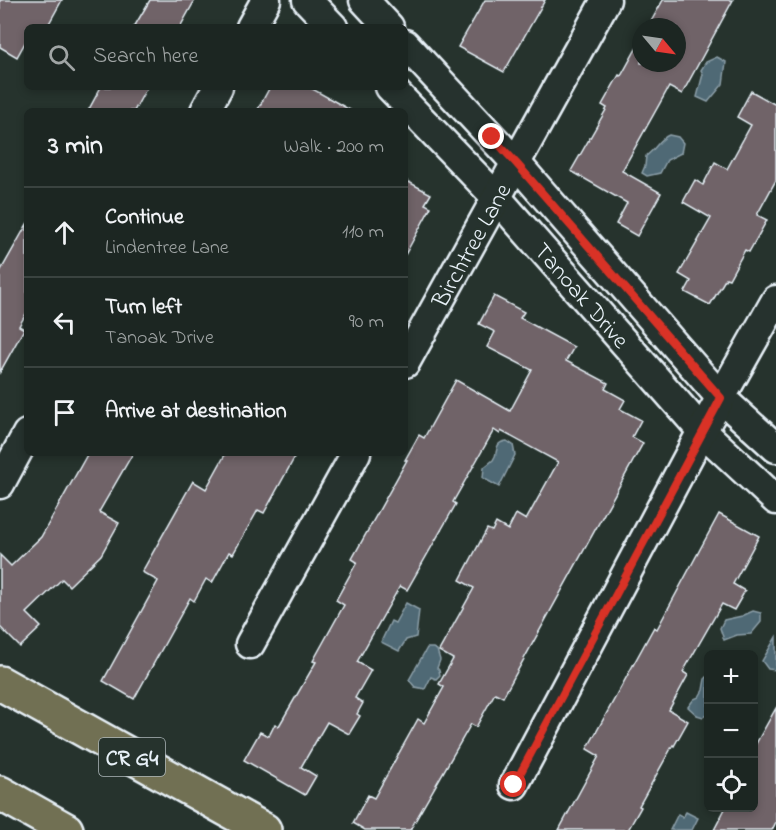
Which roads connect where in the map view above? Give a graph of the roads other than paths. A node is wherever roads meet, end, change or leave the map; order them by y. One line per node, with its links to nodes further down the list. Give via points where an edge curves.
1 (266, 0): 5 (street)
2 (307, 0): 6 (street)
3 (364, 0): 7 (street)
4 (606, 0): 12 (street, Birchtree Lane)
5 (253, 24)
6 (330, 24)
7 (386, 24)
8 (408, 47): 12 (street, Tanoak Drive)
9 (216, 90): 11 (street)
10 (393, 90): 13 (street, Tanoak Drive)
11 (207, 108)
12 (516, 163): 13 (street, Birchtree Lane); 16 (street, Tanoak Drive)
13 (497, 198): 15 (street, Birchtree Lane); 17 (street, Tanoak Drive)
14 (776, 300): 16 (street)
15 (408, 358)
16 (721, 398): 17 (street); 19 (street, Tanoak Drive)
17 (702, 431): 22 (street, Tanoak Drive); 25 (street)
18 (24, 440): 21 (street)
19 (776, 448)
20 (354, 456): 23 (street)
21 (0, 484)
22 (776, 500)
23 (250, 644)
24 (0, 683): 28 (highway, CR G4)
25 (514, 785)
26 (0, 793): 27 (highway)
27 (66, 830)
28 (264, 830)

